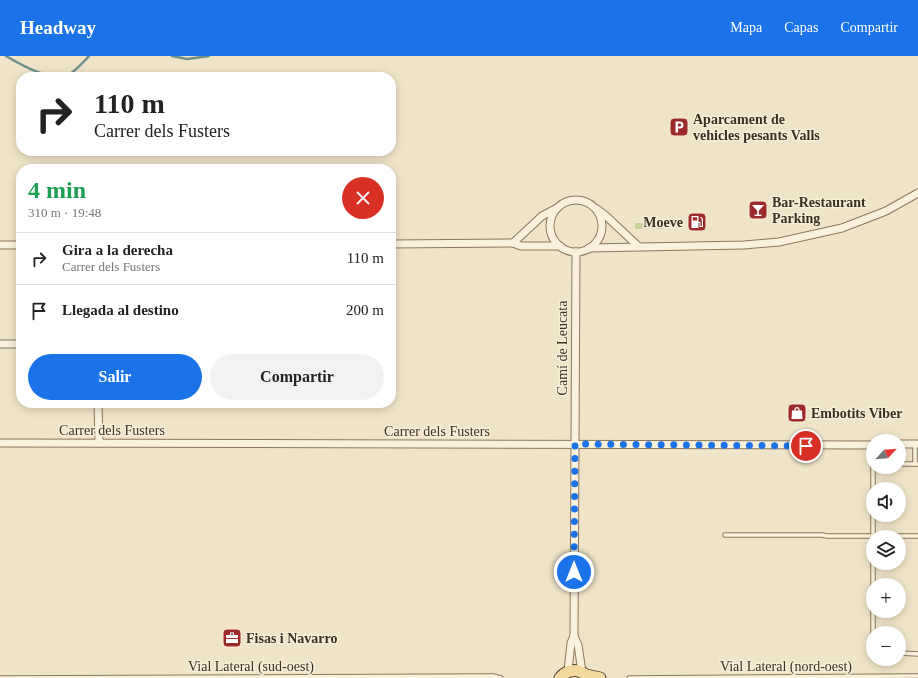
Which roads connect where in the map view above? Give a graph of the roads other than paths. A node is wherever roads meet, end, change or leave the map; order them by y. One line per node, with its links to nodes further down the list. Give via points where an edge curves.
1 (918, 193): 9 (street, via 886,210 842,228 779,242)
2 (592, 205): 3 (street, via 574,200 565,202); 9 (street); 10 (street, via 600,217 602,227 597,241)
3 (557, 208): 4 (street, via 542,216); 8 (street, via 550,225 551,234)
4 (513, 243): 5 (street); 8 (street, via 521,246)
5 (396, 244)
6 (0, 245): 7 (street)
7 (16, 245)
8 (560, 246): 11 (street)
9 (638, 246): 10 (street)
10 (589, 248): 11 (street)
11 (576, 252): 17 (street, Camí de Leucata)
12 (0, 344): 13 (street)
13 (16, 344)
14 (98, 408): 15 (street)
15 (99, 442): 16 (street, Carrer dels Fusters); 17 (street, Carrer dels Fusters)
16 (0, 443)
17 (575, 444): 20 (street, Carrer dels Fusters); 29 (street, Camí de Leucata)
18 (906, 444): 19 (street)
19 (917, 444): 22 (lane)
20 (866, 445)
21 (906, 464): 22 (lane)
22 (917, 464)
23 (725, 534): 24 (lane)
24 (866, 536)
25 (906, 536): 26 (lane)
26 (918, 536)
27 (873, 570): 28 (lane)
28 (873, 626)
29 (574, 636): 32 (street); 33 (street)
30 (906, 653): 31 (lane)
31 (918, 654)
32 (562, 675): 33 (main road, via 577,670)
33 (585, 675): 37 (main road)
34 (918, 676): 38 (lane, Vial Lateral (nord-oest))
35 (0, 678): 36 (lane, Vial Lateral (sud-oest))
36 (501, 678)
37 (600, 678)
38 (629, 678)

